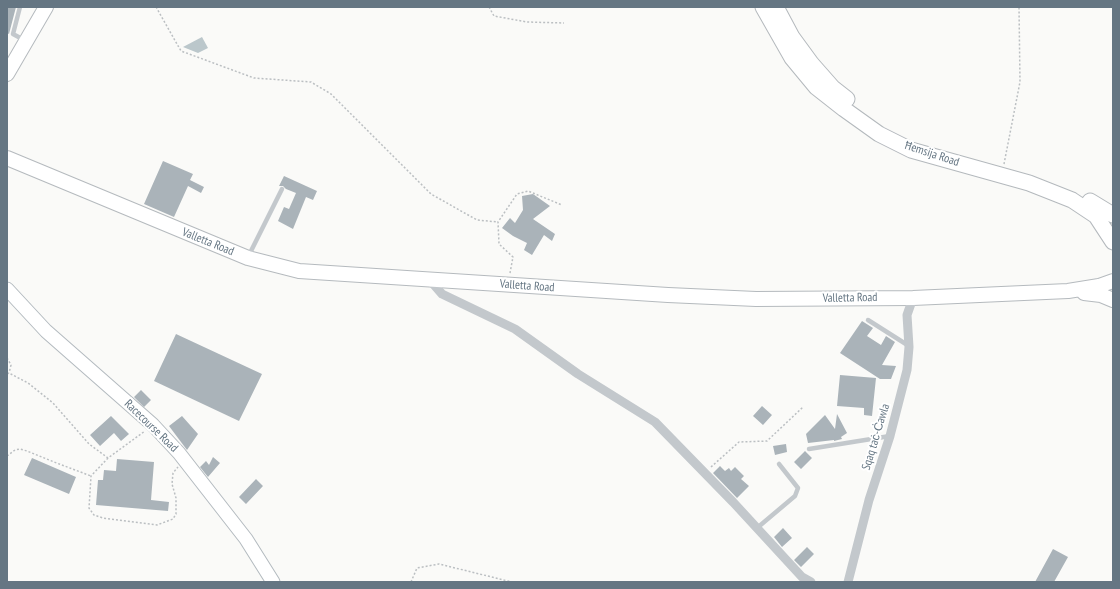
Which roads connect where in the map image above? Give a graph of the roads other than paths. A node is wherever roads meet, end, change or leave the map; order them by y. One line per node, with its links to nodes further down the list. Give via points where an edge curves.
1 (20, 7): 5 (lane, via 13,34)
2 (46, 7): 5 (main road)
3 (763, 7): 12 (highway, Ħemsija Road, via 792,58 816,87 880,134 911,150 1029,183 1072,200 1096,216)
4 (776, 7): 9 (highway, Ħemsija Road, via 792,37 833,88 888,130 926,147 1069,188)
5 (26, 40): 6 (main road)
6 (7, 74)
7 (7, 158): 13 (main road, Valletta Road)
8 (282, 189): 13 (lane)
9 (1090, 201): 10 (highway); 11 (highway, Ħemsija Road)
10 (1113, 215)
11 (1113, 222)
12 (1113, 242)
13 (248, 258): 14 (main road, Valletta Road, via 299,271)
14 (429, 279): 18 (main road, Valletta Road, via 756,299); 25 (street, via 442,294 515,329 578,374 655,422)
15 (1113, 281): 17 (main road, Valletta Road, via 1100,286)
16 (7, 289): 26 (main road, Racecourse Road, via 46,331 153,425 185,461 246,539)
17 (1068, 291): 18 (main road, Valletta Road); 19 (main road, Valletta Road, via 1100,295)
18 (913, 298): 21 (street, Sqaq taċ-Ċawla, via 907,315)
19 (1113, 300)
20 (868, 320): 21 (lane)
21 (910, 347): 22 (street, Sqaq taċ-Ċawla, via 907,370)
22 (890, 436): 23 (lane); 28 (street, Sqaq taċ-Ċawla, via 868,500)
23 (809, 449)
24 (779, 464): 25 (lane, via 798,488 795,496)
25 (757, 528): 27 (street, via 802,577)
26 (273, 582)
27 (811, 582)
28 (848, 582)

